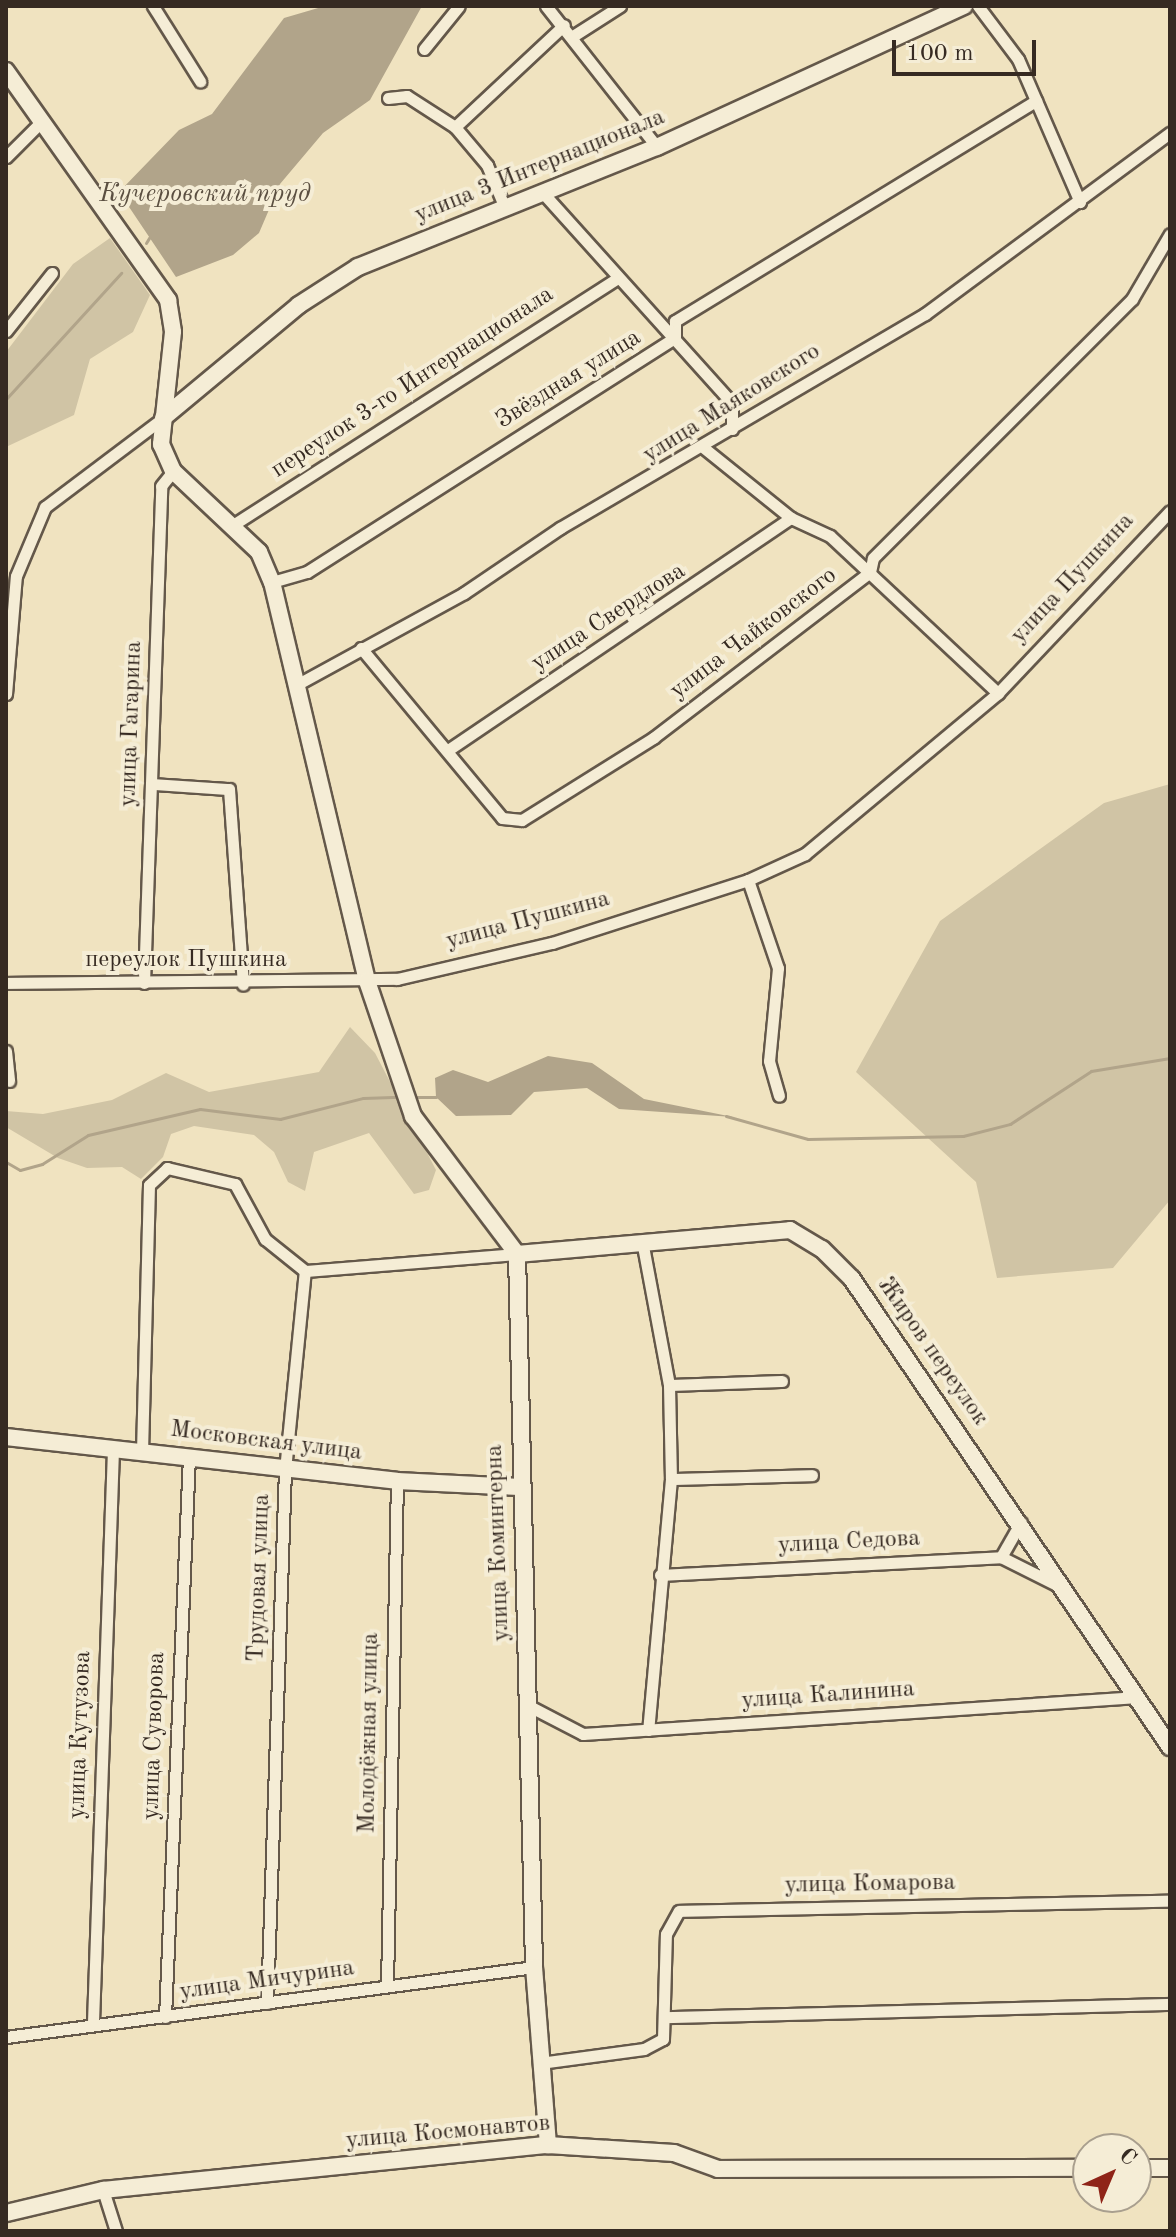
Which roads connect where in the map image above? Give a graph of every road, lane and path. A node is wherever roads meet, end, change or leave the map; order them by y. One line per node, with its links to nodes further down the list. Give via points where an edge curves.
1 (153, 6): 11 (street)
2 (459, 6): 9 (street)
3 (546, 6): 7 (street)
4 (620, 6): 8 (street)
5 (964, 6): 17 (street, улица 3 Интернационала)
6 (978, 6): 13 (street, via 1018,59)
7 (564, 25): 8 (street); 15 (street)
8 (573, 36): 17 (street)
9 (424, 49)
10 (6, 71): 14 (street)
11 (200, 81)
12 (388, 98): 15 (street, via 418,100)
13 (1036, 101): 20 (street); 26 (street, Звёздная улица, via 675,321)
14 (41, 122): 18 (street); 27 (street, via 168,300 173,332)
15 (455, 127): 21 (street, via 487,165)
16 (1170, 133): 20 (street, улица Маяковского)
17 (657, 147): 19 (street, улица 3 Интернационала)
18 (6, 157)
19 (543, 193): 21 (street, улица 3 Интернационала); 24 (street)
20 (1080, 202): 28 (street, улица Маяковского, via 925,314)
21 (505, 208): 27 (street, улица 3 Интернационала, via 358,267 299,305)
22 (1170, 234): 34 (street, улица Чайковского, via 1132,299 873,558)
23 (52, 273): 25 (street)
24 (618, 278): 26 (street); 33 (street, переулок 3-го Интернационала)
25 (6, 331)
26 (675, 338): 28 (street, via 732,403); 35 (street, Звёздная улица, via 307,572)
27 (163, 418): 30 (street, via 161,444); 39 (street, via 45,507 16,576)
28 (732, 429): 29 (street, улица Маяковского)
29 (704, 448): 32 (street); 36 (street, улица Маяковского)
30 (173, 471): 33 (street); 41 (street, улица Гагарина, via 161,486)
31 (1170, 511): 38 (street, улица Пушкина)
32 (791, 518): 34 (street, via 830,536); 40 (street, улица Свердлова)
33 (233, 525): 35 (street, via 259,552)
34 (870, 572): 38 (street); 40 (street, улица Чайковского, via 653,738 522,820 502,818)
35 (272, 582): 37 (street)
36 (361, 648): 37 (street, улица Маяковского); 40 (street, улица Чайковского)
37 (298, 684): 43 (street)
38 (998, 693): 42 (street, улица Пушкина, via 805,854)
39 (6, 694)
40 (448, 750)
41 (153, 784): 45 (street, улица Гагарина); 46 (street, via 229,789)
42 (748, 880): 43 (street, улица Пушкина, via 552,943); 49 (street, via 778,968 769,1061)
43 (367, 981): 46 (street, переулок Пушкина); 51 (street, via 413,1116)
44 (6, 983): 45 (street, переулок Пушкина)
45 (144, 983): 46 (street, переулок Пушкина)
46 (243, 984)
47 (6, 1051): 48 (street)
48 (9, 1081)
49 (779, 1096)
50 (643, 1246): 51 (street, Жиров переулок); 54 (street); 64 (street, Жиров переулок, via 790,1230 822,1249 852,1279)
51 (517, 1254): 52 (street); 63 (street, улица Коминтерна)
52 (305, 1271): 57 (street, via 265,1239 235,1184 167,1168 149,1185); 59 (street, Трудовая улица)
53 (782, 1381): 54 (street)
54 (669, 1385): 61 (street)
55 (6, 1437): 56 (street, Московская улица)
56 (113, 1450): 57 (street, Московская улица); 79 (street, улица Кутузова)
57 (142, 1452): 58 (street, Московская улица)
58 (189, 1457): 59 (street, Московская улица); 77 (street, улица Суворова)
59 (285, 1470): 62 (street, Московская улица); 75 (street, Трудовая улица)
60 (812, 1475): 61 (street)
61 (671, 1479): 66 (street)
62 (397, 1481): 63 (street, Московская улица); 74 (street, Молодёжная улица)
63 (520, 1487): 69 (street, улица Коминтерна)
64 (1021, 1522): 65 (street); 67 (street, Жиров переулок)
65 (1001, 1557): 66 (street, улица Седова); 67 (street)
66 (660, 1575): 70 (street)
67 (1066, 1590): 68 (street, Жиров переулок)
68 (1138, 1697): 70 (street, улица Калинина); 71 (street, Жиров переулок)
69 (529, 1706): 70 (street, улица Калинина, via 583,1734); 73 (street, улица Коминтерна)
70 (648, 1730)
71 (1170, 1747)
72 (1170, 1901): 78 (street, улица Комарова, via 679,1911 666,1934)
73 (534, 1967): 74 (street, улица Мичурина); 81 (street, улица Коминтерна)
74 (387, 1986): 75 (street, улица Мичурина)
75 (267, 2003): 77 (street, улица Мичурина)
76 (1170, 2004): 78 (street)
77 (165, 2017): 79 (street, улица Мичурина)
78 (669, 2017): 81 (street, via 663,2039 644,2049)
79 (93, 2022): 80 (street, улица Мичурина)
80 (6, 2037)
81 (540, 2063): 82 (street, улица Коминтерна)
82 (548, 2145): 83 (street, улица Космонавтов, via 674,2153 718,2169); 84 (street, улица Космонавтов)
83 (1072, 2168)
84 (103, 2190): 85 (street, улица Космонавтов); 86 (street)
85 (6, 2213)
86 (116, 2231)

